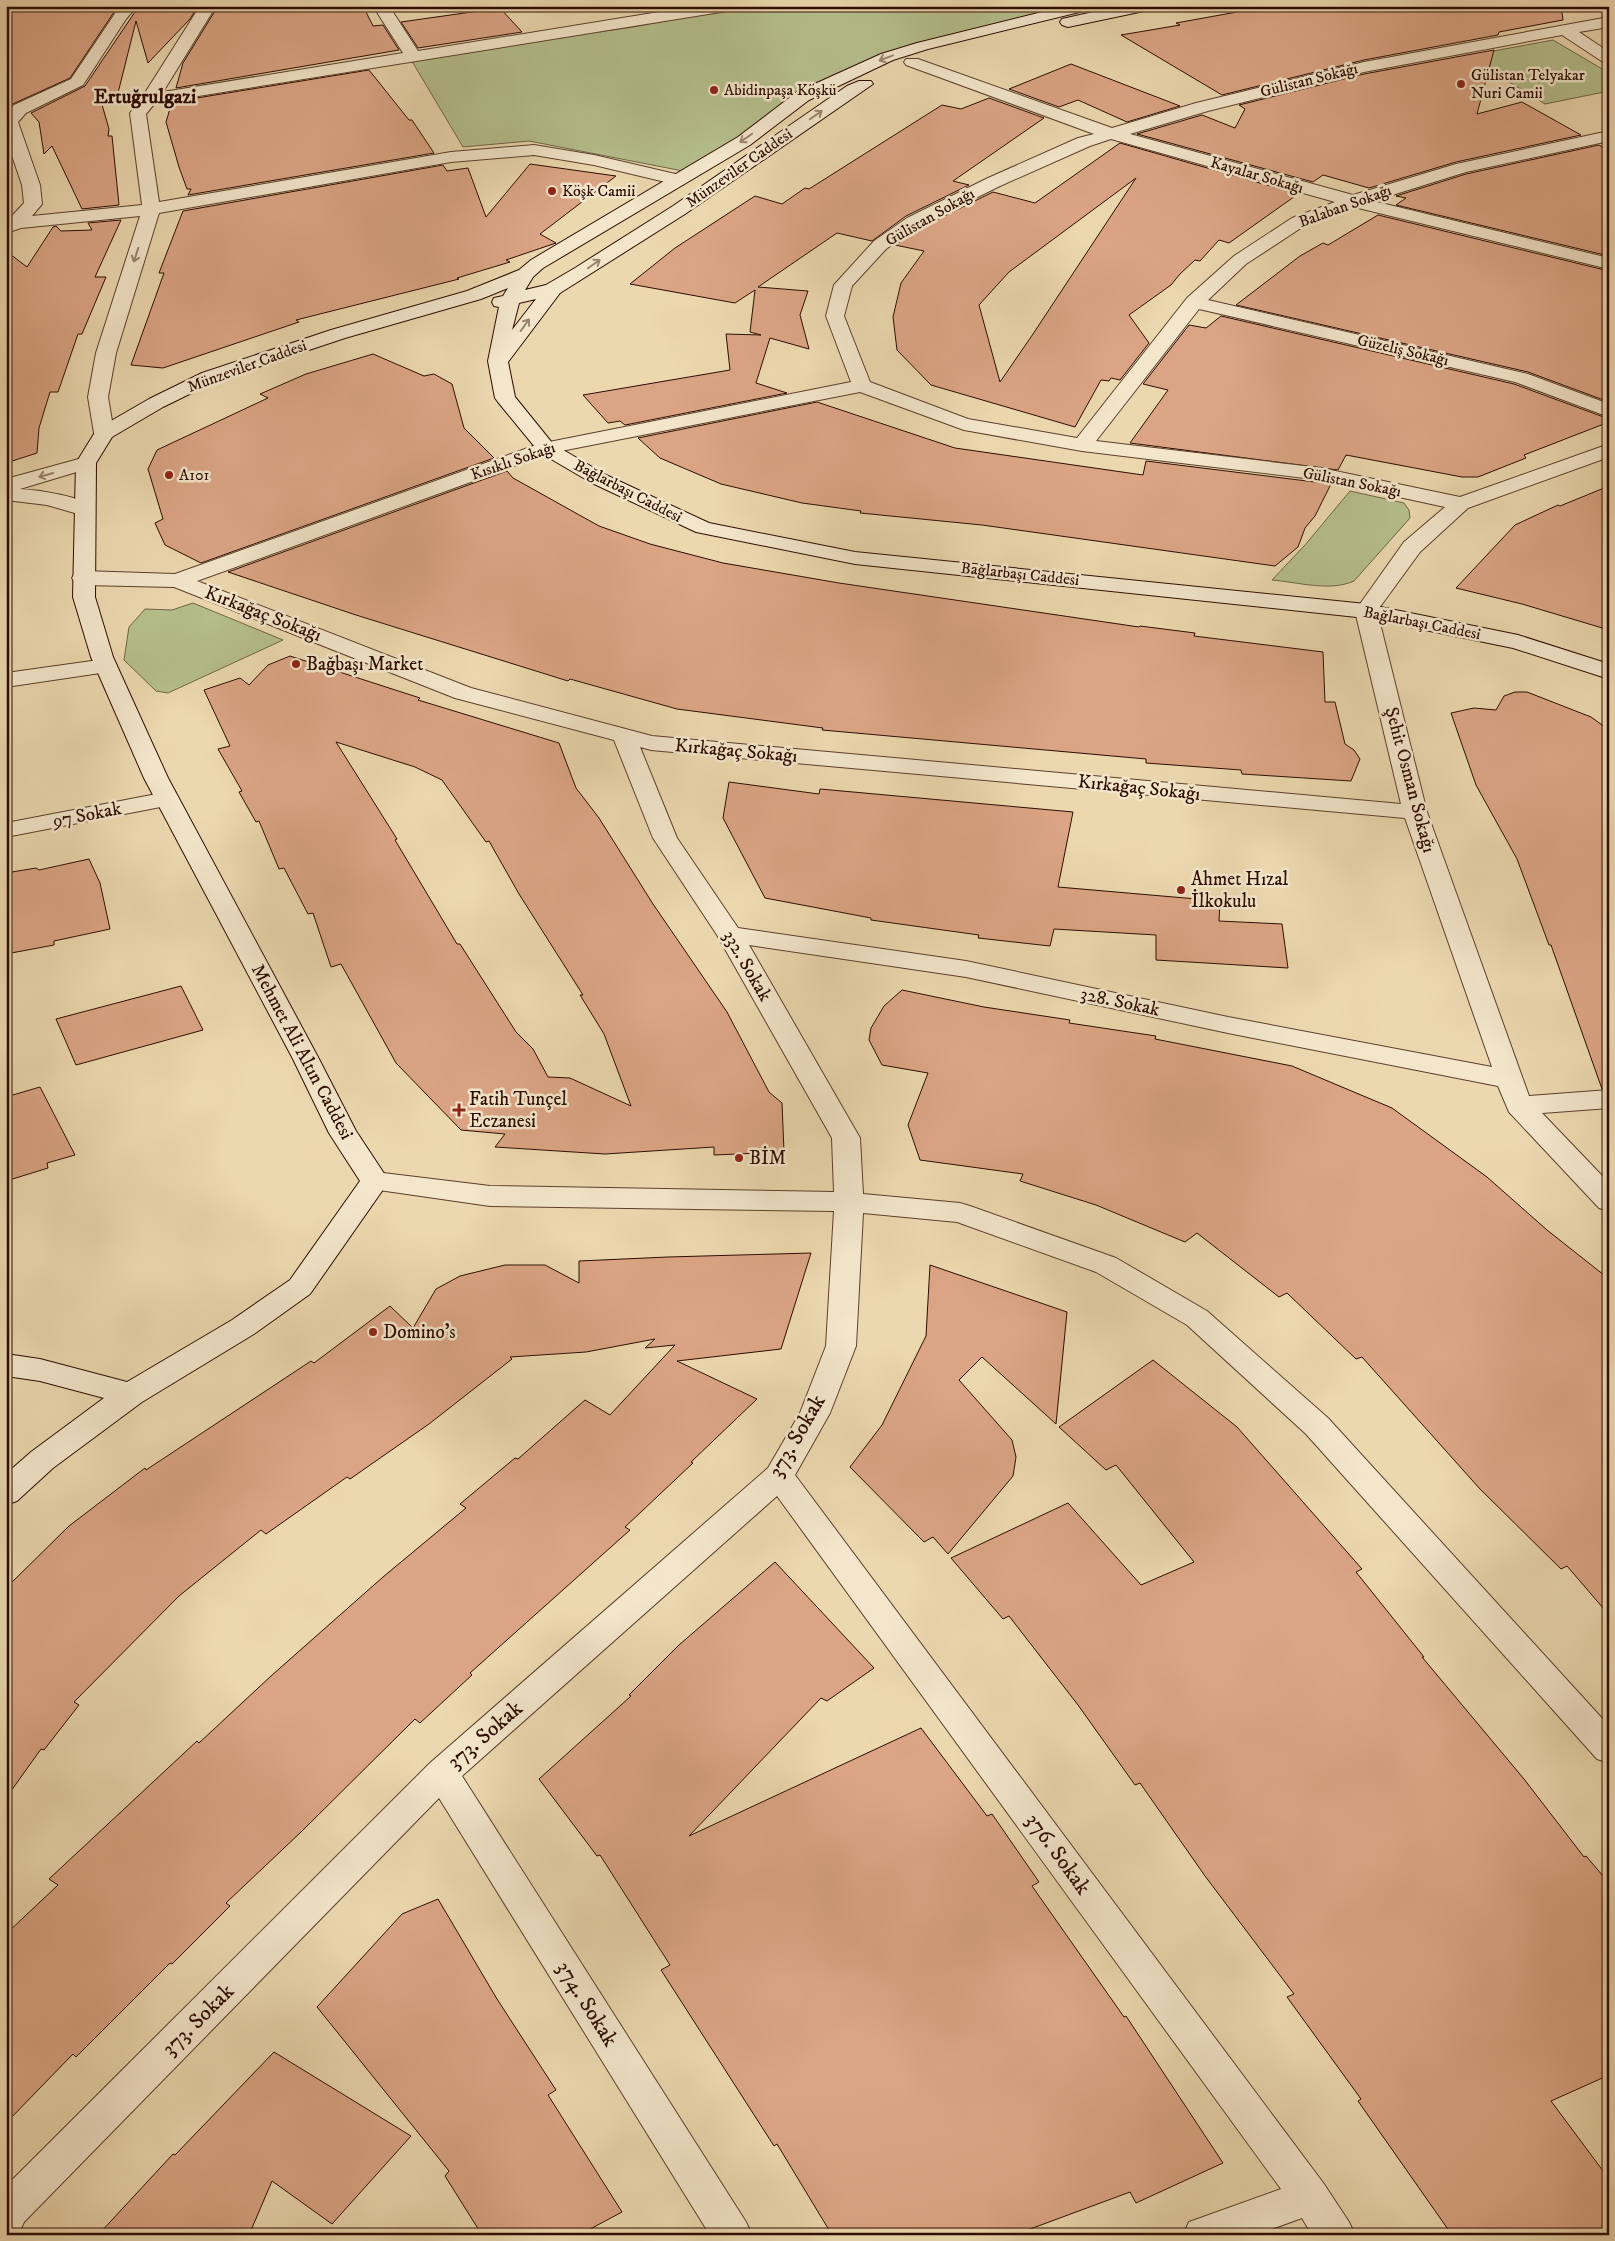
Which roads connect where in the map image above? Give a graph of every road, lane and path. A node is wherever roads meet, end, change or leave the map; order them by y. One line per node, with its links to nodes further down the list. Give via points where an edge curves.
1 (129, 6): 15 (street, via 77,82 20,109 9,121)
2 (208, 6): 12 (street)
3 (381, 6): 9 (street)
4 (726, 6): 9 (street)
5 (1086, 6): 16 (street, Münzeviler Caddesi, one-way to 16, via 887,57 803,96 744,141)
6 (1144, 6): 11 (street, Münzeviler Caddesi, via 966,44)
7 (1609, 22): 8 (street, Gülistan Sokağı)
8 (1564, 30): 10 (street); 13 (street, Gülistan Sokağı, via 1364,67 1202,107)
9 (413, 56): 12 (street)
10 (1609, 58)
11 (912, 62): 13 (street, Kayalar Sokağı); 22 (street, Münzeviler Caddesi, one-way to 11, via 679,210 853,90)
12 (150, 99): 18 (street, via 138,114)
13 (1111, 134): 17 (street, Kayalar Sokağı); 29 (street, Gülistan Sokağı, via 1084,142 994,182 913,222 880,245 843,285 835,316)
14 (1609, 136): 17 (street, Balaban Sokağı, via 1462,168)
15 (14, 160): 19 (street, via 31,185 33,204)
16 (678, 180): 18 (street, via 534,150 450,156); 21 (street, Münzeviler Caddesi, via 537,264)
17 (1353, 201): 20 (street, Kayalar Sokağı); 24 (street, Balaban Sokağı, via 1298,222 1240,260)
18 (151, 209): 19 (street); 31 (street, one-way to 31, via 106,353 98,396)
19 (9, 226)
20 (1609, 264)
21 (526, 274): 22 (street); 23 (street, Bağlarbaşı Caddesi); 27 (street, Münzeviler Caddesi, via 474,295)
22 (553, 289): 23 (street, Münzeviler Caddesi); 28 (street, one-way to 22)
23 (510, 300): 25 (street, Münzeviler Caddesi); 26 (street, Bağlarbaşı Caddesi)
24 (1194, 302): 30 (street, Güzeliş Sokağı, via 1521,378); 32 (street, Balaban Sokağı)
25 (477, 312): 26 (street); 27 (street, Münzeviler Caddesi)
26 (503, 328): 28 (street, Bağlarbaşı Caddesi)
27 (338, 334): 31 (street, Münzeviler Caddesi, via 209,377)
28 (498, 361): 33 (street, Bağlarbaşı Caddesi, via 506,398)
29 (862, 386): 32 (street, Gülistan Sokağı, via 964,424); 33 (street, Kısıklı Sokağı)
30 (1609, 411)
31 (104, 433): 35 (street, Münzeviler Caddesi)
32 (1082, 445): 38 (street, Gülistan Sokağı, via 1321,474)
33 (546, 448): 41 (street, Kısıklı Sokağı); 42 (street, Bağlarbaşı Caddesi, via 599,479 703,528 855,558)
34 (1609, 450): 38 (street)
35 (86, 463): 36 (street, one-way to 36); 39 (street, Mehmet Ali Altın Caddesi)
36 (6, 486)
37 (6, 494): 39 (street, via 63,500)
38 (1461, 504): 42 (street, via 1412,547)
39 (85, 510): 40 (street, Mehmet Ali Altın Caddesi)
40 (83, 578): 41 (street, Kırkağaç Sokağı); 43 (street, Mehmet Ali Altın Caddesi, via 84,598)
41 (177, 581): 46 (street, Kırkağaç Sokağı, via 463,692)
42 (1366, 611): 44 (street, Bağlarbaşı Caddesi, via 1518,642); 48 (street, Şehit Osman Sokağı)
43 (106, 666): 45 (street); 47 (street, Mehmet Ali Altın Caddesi)
44 (1609, 672)
45 (6, 680)
46 (624, 736): 48 (street, Kırkağaç Sokağı, via 651,743); 50 (street, 332. Sokak, via 665,838)
47 (167, 799): 49 (street, 97 Sokak); 54 (street, Mehmet Ali Altın Caddesi, via 343,1133)
48 (1415, 812): 51 (street, Şehit Osman Sokağı)
49 (6, 830)
50 (730, 935): 51 (street, 328. Sokak, via 966,969 1228,1025); 56 (street, 332. Sokak, via 846,1138)
51 (1509, 1079): 53 (street, Şehit Osman Sokağı)
52 (1609, 1099): 53 (street)
53 (1518, 1106): 55 (street, Şehit Osman Sokağı)
54 (375, 1181): 56 (street, via 490,1196); 58 (street, via 300,1287 243,1327)
55 (1609, 1201)
56 (849, 1202): 59 (street, 373. Sokak, via 841,1346 815,1413); 61 (street, via 960,1213 1106,1265 1197,1318 1317,1426)
57 (6, 1365): 58 (street, via 40,1370)
58 (131, 1394): 60 (street, via 42,1460)
59 (779, 1476): 62 (street, 373. Sokak); 63 (street, 376. Sokak)
60 (6, 1493)
61 (1609, 1749)
62 (442, 1773): 64 (street, 373. Sokak, via 10,2209); 65 (street, 374. Sokak)
63 (1310, 2197): 66 (street); 67 (street, 376. Sokak)
64 (6, 2218)
65 (732, 2235)
66 (1203, 2235)
67 (1335, 2235)

